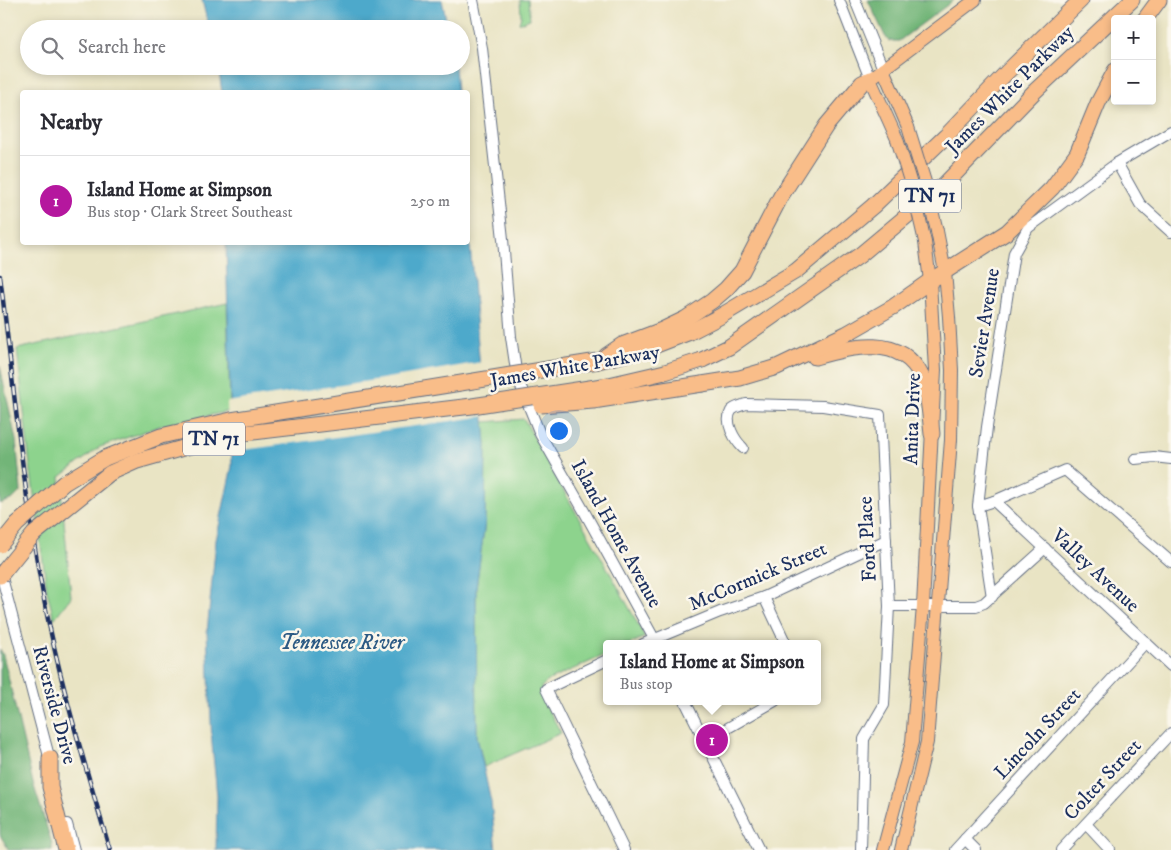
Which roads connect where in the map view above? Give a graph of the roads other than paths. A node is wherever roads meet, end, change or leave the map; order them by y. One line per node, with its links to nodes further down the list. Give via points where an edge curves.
1 (473, 0): 37 (street, Island Home Avenue, via 482,48 517,377 540,434)
2 (839, 0): 10 (street, Anita Drive)
3 (855, 0): 9 (street, Anita Drive)
4 (975, 0): 9 (main road)
5 (1082, 0): 17 (highway, James White Parkway / TN 71, via 873,206 796,270 740,304)
6 (1132, 0): 19 (highway, James White Parkway / TN 71, bridge, via 1034,92 945,184 860,255 729,348 665,372 609,386)
7 (1159, 0): 8 (highway)
8 (1148, 15)
9 (883, 69): 10 (main road); 15 (main road, Anita Drive, bridge, via 908,127 925,182)
10 (870, 79): 16 (main road, Anita Drive, bridge, via 897,139 914,194); 17 (highway, via 862,83 826,126 781,196 742,272)
11 (1111, 79): 15 (highway, via 1077,154 1052,188 1007,232)
12 (1171, 132): 13 (street, Sevier Avenue)
13 (1117, 163): 14 (street, via 1140,204); 25 (street, Sevier Avenue, via 1028,228 1014,253)
14 (1171, 232)
15 (944, 272): 16 (highway); 36 (main road, Anita Drive, via 950,317 951,440)
16 (930, 280): 18 (highway, via 893,307 846,334); 20 (main road, Anita Drive, via 935,370)
17 (687, 325): 27 (highway, James White Parkway / TN 71, bridge, via 662,330 622,345 598,361 231,420 161,436 105,458 64,483 17,524)
18 (777, 367): 19 (highway, bridge, via 740,378 593,401); 20 (highway, via 843,349 866,346 892,349 910,359 922,378)
19 (472, 406): 31 (highway, James White Parkway / TN 71, bridge, via 229,435 137,461 110,474 34,534)
20 (932, 434): 35 (main road, Anita Drive)
21 (743, 448): 26 (street, Ford Place, via 733,438 729,419 731,411 746,404 823,406 880,415)
22 (1135, 459): 23 (street)
23 (1171, 459)
24 (994, 501): 25 (street); 28 (street, Valley Avenue); 29 (street, via 1065,470)
25 (978, 506): 32 (street, Sevier Avenue)
26 (886, 540): 33 (street, McCormick Street); 34 (street, Ford Place)
27 (0, 545)
28 (1045, 548): 32 (street); 40 (street, Valley Avenue)
29 (1171, 562)
30 (0, 570): 47 (street, Riverside Drive)
31 (0, 576)
32 (992, 597): 36 (street, via 976,606)
33 (764, 598): 38 (street, McCormick Street, via 720,612); 39 (street)
34 (888, 606): 35 (street); 54 (street, Ford Place, via 884,705 864,739)
35 (924, 606): 36 (street); 55 (main road, Anita Drive, via 912,742)
36 (939, 606): 56 (main road, Anita Drive, via 928,742)
37 (655, 640)
38 (658, 640)
39 (784, 640)
40 (1146, 642): 42 (street, Valley Avenue); 49 (street, Lincoln Street)
41 (603, 662): 52 (street, via 546,689)
42 (1171, 666)
43 (687, 705): 46 (street)
44 (767, 705): 46 (street)
45 (1171, 733): 48 (street, Colter Street)
46 (705, 741): 53 (street)
47 (50, 758): 50 (highway, via 50,787); 51 (street, Riverside Drive)
48 (1086, 824): 59 (street, Colter Street); 60 (street)
49 (965, 839): 57 (street, Lincoln Street); 58 (street)
50 (66, 850)
51 (74, 850)
52 (624, 850)
53 (759, 850)
54 (861, 850)
55 (882, 850)
56 (901, 850)
57 (955, 850)
58 (976, 850)
59 (1061, 850)
60 (1110, 850)

